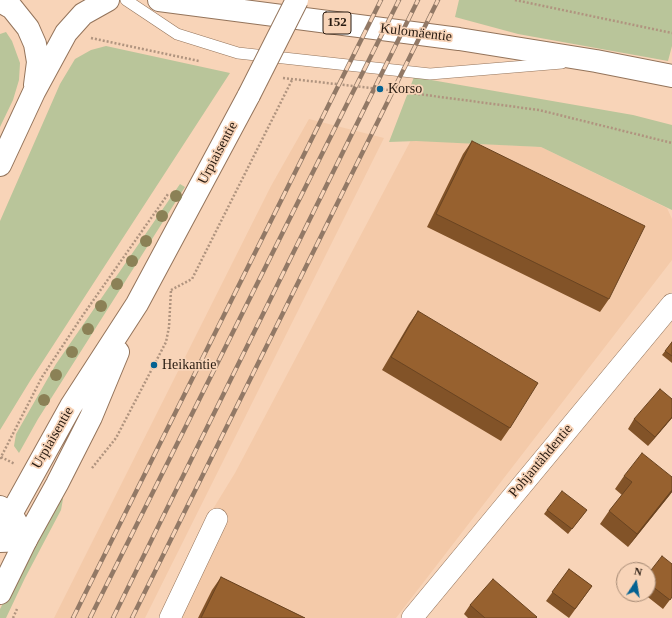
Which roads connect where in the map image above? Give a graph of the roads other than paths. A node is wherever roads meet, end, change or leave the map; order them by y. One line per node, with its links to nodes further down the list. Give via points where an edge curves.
1 (108, 0): 9 (main road, via 83,14 66,33)
2 (126, 0): 7 (lane, via 177,34 238,53 430,74)
3 (159, 0): 6 (main road, Kulomäentie / 152)
4 (298, 0): 11 (main road, Urpiaisentie, bridge)
5 (0, 1): 9 (main road, via 12,8 28,28 35,44 38,62)
6 (234, 6): 7 (main road, Kulomäentie / 152)
7 (596, 61): 8 (main road, Kulomäentie / 152)
8 (672, 76)
9 (34, 92): 10 (main road)
10 (0, 165)
11 (137, 304): 13 (main road, Urpiaisentie); 16 (main road, Urpiaisentie, via 91,417 58,484)
12 (672, 304): 20 (street, Pohjantähdentie)
13 (5, 510): 15 (main road, Urpiaisentie); 16 (main road)
14 (217, 519): 19 (street)
15 (0, 534)
16 (26, 540): 17 (main road); 18 (main road, Urpiaisentie)
17 (0, 542)
18 (0, 593)
19 (170, 618)
20 (412, 618)

